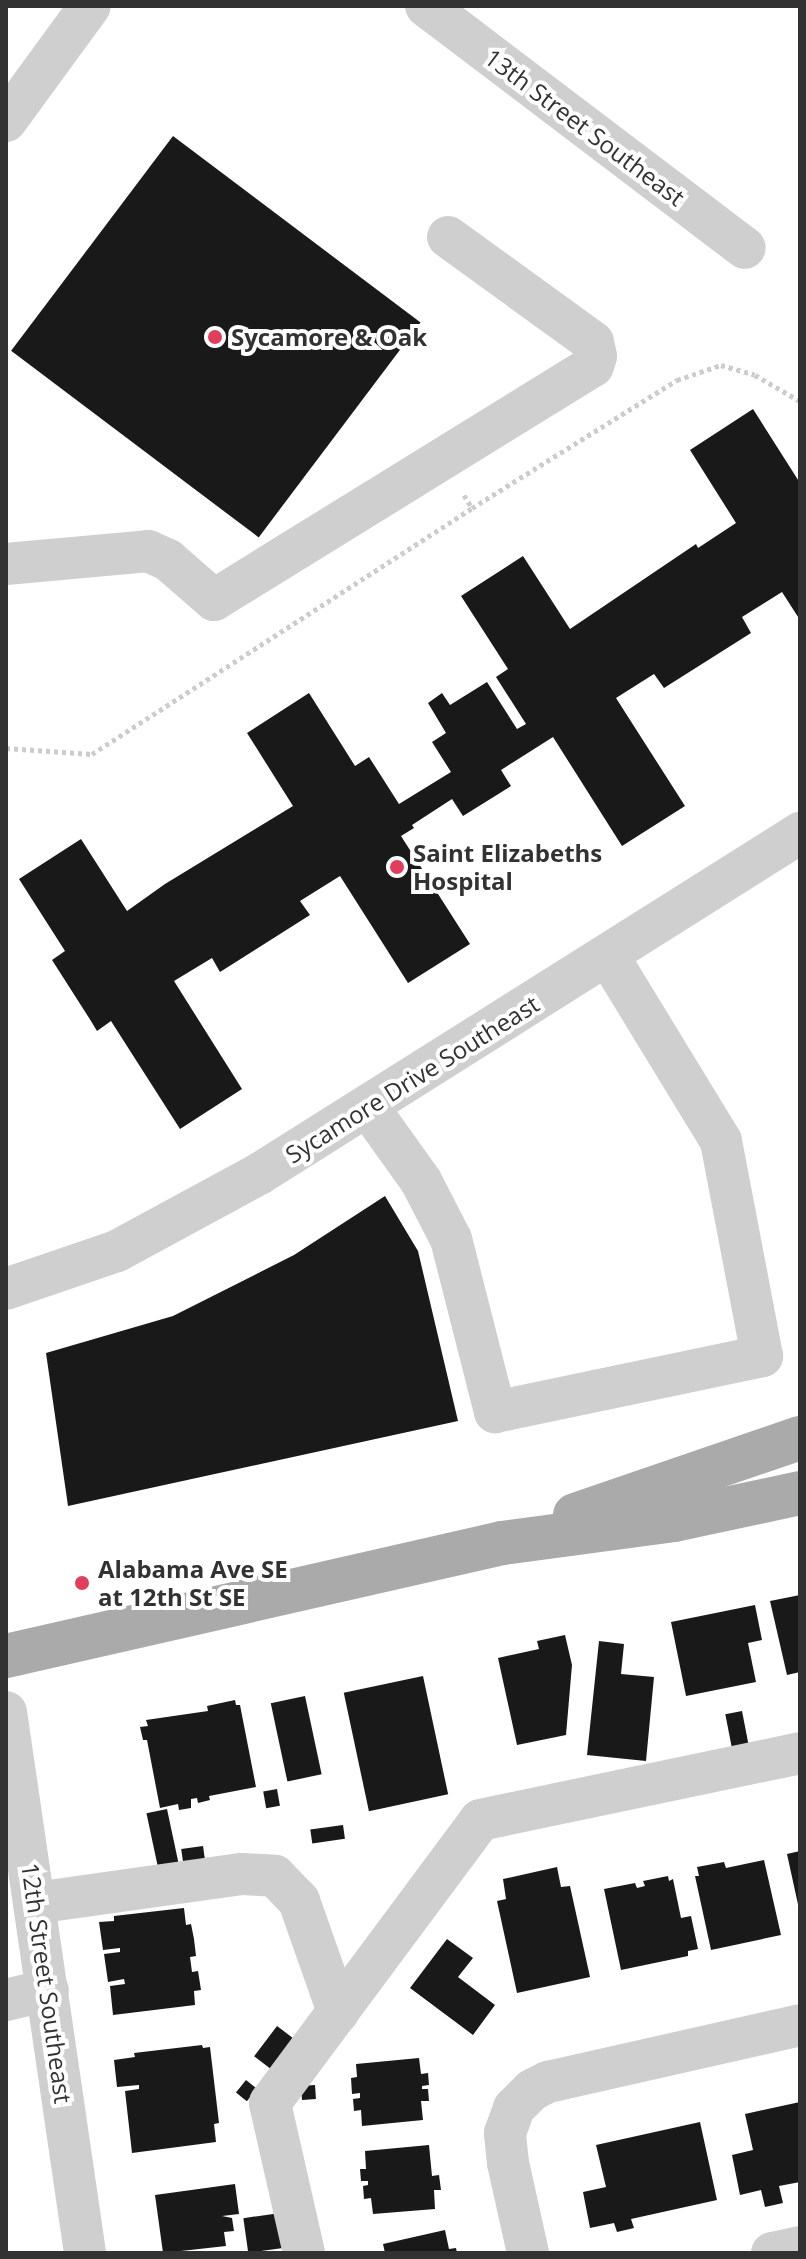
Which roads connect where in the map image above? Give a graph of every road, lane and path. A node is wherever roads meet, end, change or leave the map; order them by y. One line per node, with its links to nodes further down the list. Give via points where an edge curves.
1 (90, 6): 3 (street)
2 (426, 6): 5 (street, 13th Street Southeast)
3 (6, 121)
4 (448, 237): 7 (street, via 593,342 596,356 593,366)
5 (745, 248)
6 (800, 401): 8 (path, via 755,375 721,365 677,380)
7 (441, 459): 8 (path); 9 (street, via 214,600 168,560 148,551)
8 (472, 508): 10 (path, via 92,754)
9 (6, 564)
10 (6, 748)
11 (800, 833): 12 (street, Sycamore Drive Southeast)
12 (608, 956): 13 (street, Sycamore Drive Southeast); 13 (street, via 721,1141 762,1356 495,1412 451,1239 421,1181)
13 (368, 1107): 14 (street, Sycamore Drive Southeast, via 173,1223 117,1251)
14 (6, 1289)
15 (800, 1438): 17 (main road)
16 (800, 1493): 17 (main road, via 674,1520)
17 (502, 1543): 18 (main road)
18 (6, 1656)
19 (6, 1712): 21 (street, 12th Street Southeast)
20 (800, 1753): 24 (street, via 480,1820)
21 (35, 1903): 22 (street, 12th Street Southeast); 24 (street, via 242,1874 275,1876 299,1901)
22 (48, 1990): 23 (street); 27 (street, 12th Street Southeast)
23 (6, 2000)
24 (338, 2012): 28 (street, via 270,2103)
25 (800, 2025): 29 (street, via 548,2082 532,2090 514,2108 505,2133)
26 (800, 2247): 30 (street)
27 (85, 2253)
28 (304, 2253)
29 (528, 2253)
30 (772, 2253)

